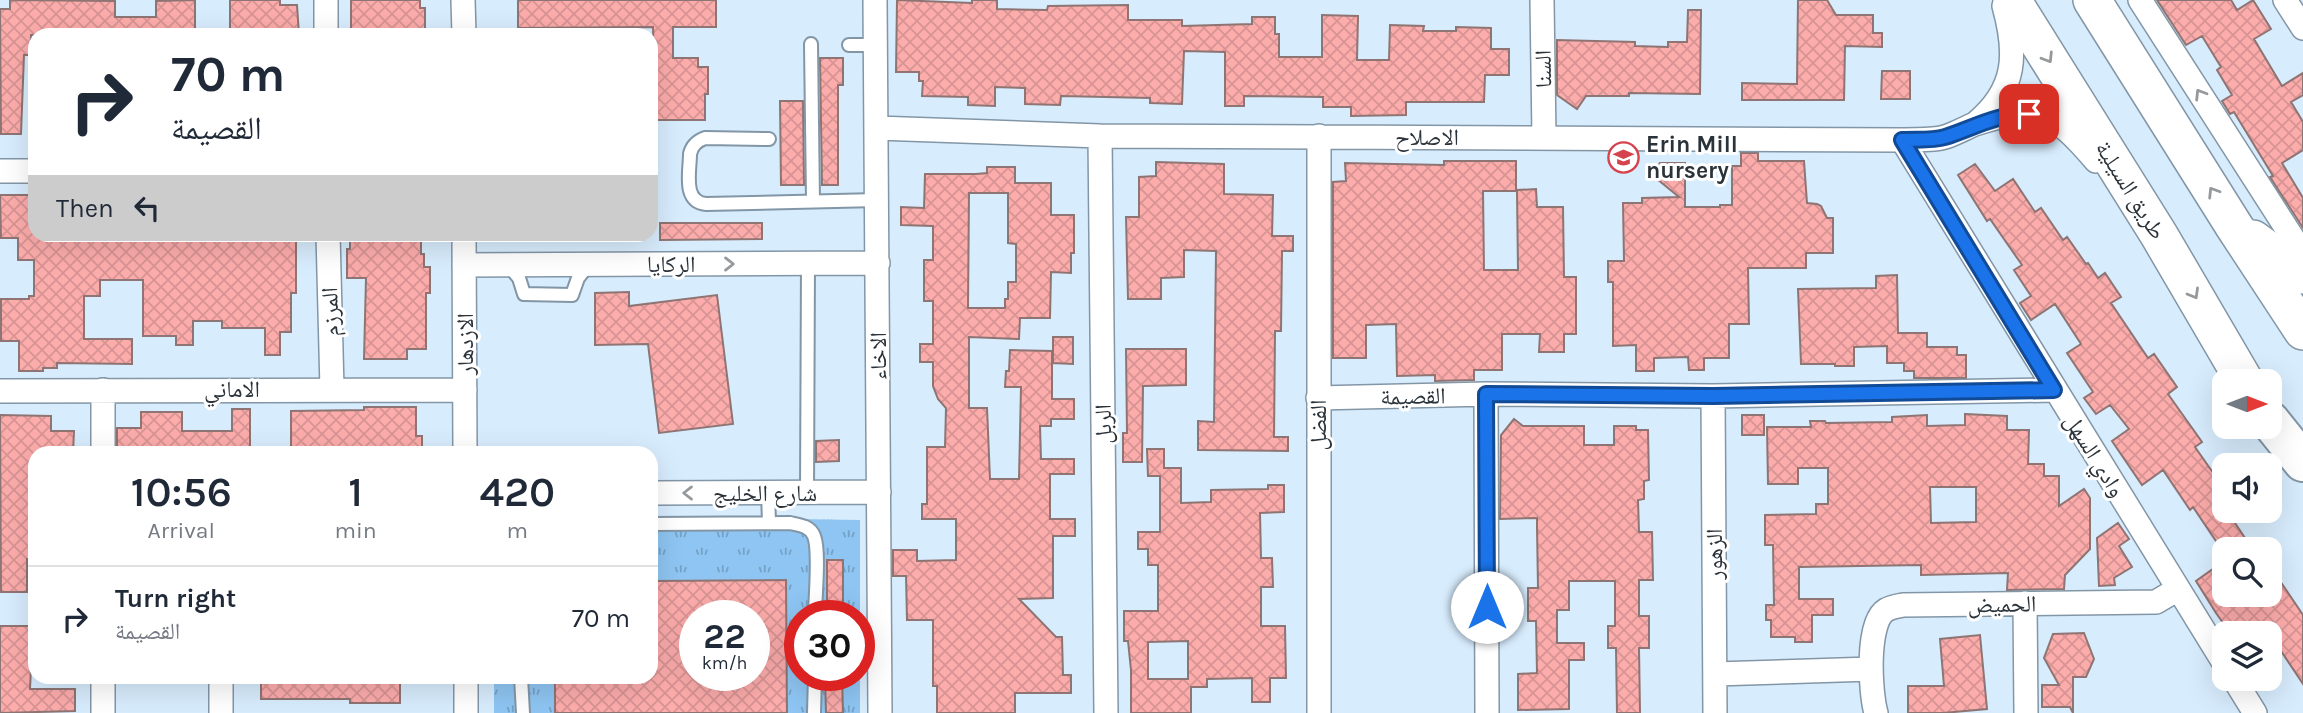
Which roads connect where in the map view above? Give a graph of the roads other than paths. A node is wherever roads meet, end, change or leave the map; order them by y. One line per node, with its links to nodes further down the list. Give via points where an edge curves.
1 (326, 0): 10 (street)
2 (463, 0): 11 (street)
3 (875, 0): 15 (street, الاخاء)
4 (1542, 0): 20 (street, السنا)
5 (2002, 0): 16 (street, الاصلاح, via 2012,33 2009,79 1996,103)
6 (2012, 0): 28 (main road, طريق السيلية, one-way to 28)
7 (2092, 0): 27 (main road, one-way to 7)
8 (2140, 0): 31 (street, one-way to 8)
9 (2286, 0): 12 (street)
10 (326, 28)
11 (464, 28)
12 (2303, 29)
13 (811, 44): 26 (lane)
14 (849, 45): 15 (lane)
15 (876, 45): 17 (street, الاخاء)
16 (1974, 125): 22 (street, الاصلاح, via 1942,138); 28 (street, الاصلاح, via 2015,113 2043,114 2070,131)
17 (877, 128): 18 (street, الاصلاح); 25 (street, الاخاء)
18 (1100, 136): 19 (street, الاصلاح); 78 (street, الربل)
19 (1319, 136): 20 (street, الاصلاح); 45 (street, الفضل)
20 (1544, 138): 22 (street, الاصلاح)
21 (769, 139): 26 (lane, via 705,138 694,144 691,197 700,203)
22 (1902, 140): 41 (street, وادي السهل)
23 (0, 171): 24 (street)
24 (28, 171)
25 (877, 200): 26 (lane); 33 (street, الاخاء)
26 (813, 201)
27 (2234, 226): 35 (main road); 36 (main road)
28 (2159, 235): 37 (main road, طريق السيلية, one-way to 37)
29 (328, 242): 38 (street, المرزم)
30 (464, 242): 34 (street, الازدهار)
31 (2303, 254)
32 (808, 263): 33 (street, الركايا); 34 (street, الركايا, one-way to 32); 53 (lane)
33 (878, 263): 54 (street, الاخاء)
34 (464, 265): 40 (street, الازدهار)
35 (2303, 275)
36 (2303, 331)
37 (2237, 369)
38 (332, 389): 39 (street, الاماني); 40 (street, الاماني)
39 (103, 390): 42 (street, الاماني); 48 (street)
40 (465, 390): 49 (street, الازدهار)
41 (2054, 390): 44 (street, القصيمة); 58 (street, وادي السهل)
42 (0, 391)
43 (1486, 394): 44 (street, القصيمة); 45 (street, القصيمة); 80 (street)
44 (1713, 396): 64 (street, الزهور)
45 (1318, 398): 79 (street, الفضل)
46 (2282, 437): 50 (highway)
47 (2280, 439): 51 (main road)
48 (103, 446)
49 (465, 446)
50 (2303, 462)
51 (2303, 476)
52 (768, 492): 53 (street, شارع الخليج); 55 (street, شارع الخليج, one-way to 55); 56 (lane)
53 (807, 492): 54 (street, شارع الخليج)
54 (879, 492): 60 (street, الاخاء)
55 (658, 493)
56 (769, 523): 57 (lane); 59 (lane, via 805,526 814,535)
57 (658, 524)
58 (2178, 589): 61 (street, الحميض, via 2155,601); 62 (street, وادي السهل)
59 (815, 600)
60 (872, 600)
61 (2025, 603): 63 (street, الحميض, via 1903,605 1886,610 1874,631); 83 (street)
62 (2212, 644)
63 (1871, 669): 64 (street); 82 (street, الحميض)
64 (1714, 674): 81 (street, الزهور)
65 (875, 678): 77 (street, الاخاء)
66 (103, 684): 72 (street)
67 (221, 684): 73 (street)
68 (466, 684): 74 (street)
69 (521, 684): 75 (lane)
70 (815, 691): 76 (lane)
71 (2241, 691): 84 (street)
72 (103, 713)
73 (221, 713)
74 (466, 713)
75 (523, 713)
76 (814, 713)
77 (880, 713)
78 (1106, 713)
79 (1319, 713)
80 (1487, 713)
81 (1715, 713)
82 (1876, 713)
83 (2026, 713)
84 (2255, 713)

